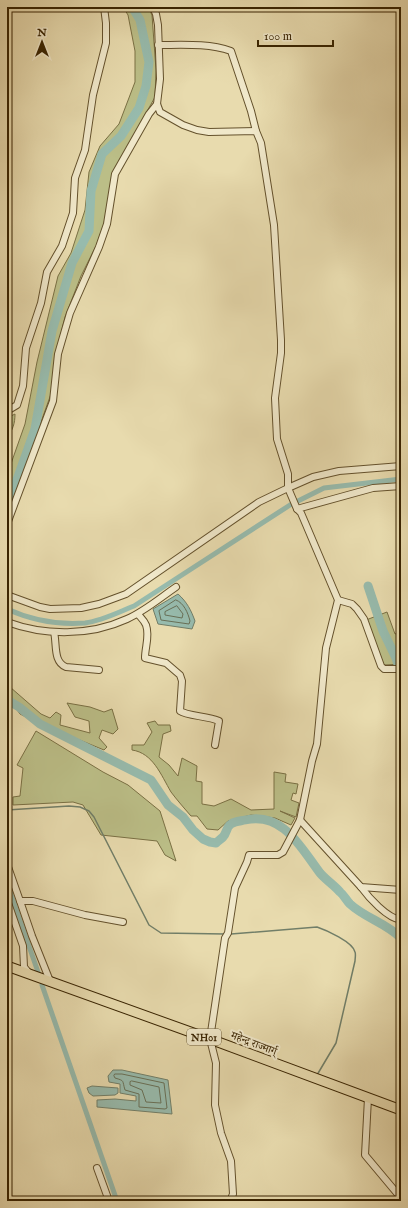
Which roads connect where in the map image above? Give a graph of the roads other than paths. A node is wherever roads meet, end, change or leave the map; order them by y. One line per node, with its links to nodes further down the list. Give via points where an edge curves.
1 (104, 7): 6 (street, via 106,43 93,95 85,150 75,178 73,213 62,246 47,272 41,303 26,348 23,386 17,405)
2 (153, 7): 3 (street, via 158,25)
3 (158, 45): 4 (street, via 160,79); 5 (street, via 195,45 231,51)
4 (157, 104): 5 (street, via 160,112 197,130); 11 (street, via 115,174 107,224 70,313 58,354 53,401)
5 (256, 131): 9 (street, via 261,143 274,225 281,353 275,418 277,439 288,474)
6 (7, 411)
7 (401, 466): 9 (street, via 339,471 313,477)
8 (401, 486): 10 (street, via 373,488)
9 (289, 490): 10 (street); 13 (street, via 259,502 126,594 81,608 50,609)
10 (296, 506): 14 (street)
11 (7, 524)
12 (176, 588): 15 (street)
13 (7, 595)
14 (338, 600): 18 (street, via 352,604 364,619 381,666 384,669); 21 (street, via 326,648 317,744)
15 (138, 614): 17 (street, via 127,620 80,632); 20 (street, via 147,629 146,658 166,663 180,675 182,713 218,721)
16 (7, 622): 17 (street)
17 (54, 632): 19 (street, via 57,658 61,665)
18 (399, 669)
19 (99, 670)
20 (215, 745)
21 (300, 820): 23 (street); 32 (street, via 283,852 278,855 249,855 235,888)
22 (7, 864): 26 (street)
23 (361, 887): 24 (street); 27 (street, via 372,902)
24 (401, 890)
25 (7, 900): 30 (street, via 23,946 24,967)
26 (20, 901): 28 (street, via 33,901); 31 (street)
27 (401, 920)
28 (123, 922)
29 (7, 966): 30 (highway, महेन्द्र राज्मार्ग् / NH01)
30 (30, 974): 31 (highway, महेन्द्र राज्मार्ग् / NH01)
31 (50, 981): 32 (highway, महेन्द्र राज्मार्ग् / NH01)
32 (210, 1039): 33 (highway, महेन्द्र राज्मार्ग् / NH01); 38 (street, via 216,1063 215,1105 231,1161 233,1194)
33 (368, 1098): 34 (highway, महेन्द्र राज्मार्ग् / NH01); 36 (street, via 365,1155)
34 (401, 1110)
35 (97, 1168): 37 (street)
36 (401, 1198)
37 (109, 1201)
38 (230, 1201)

